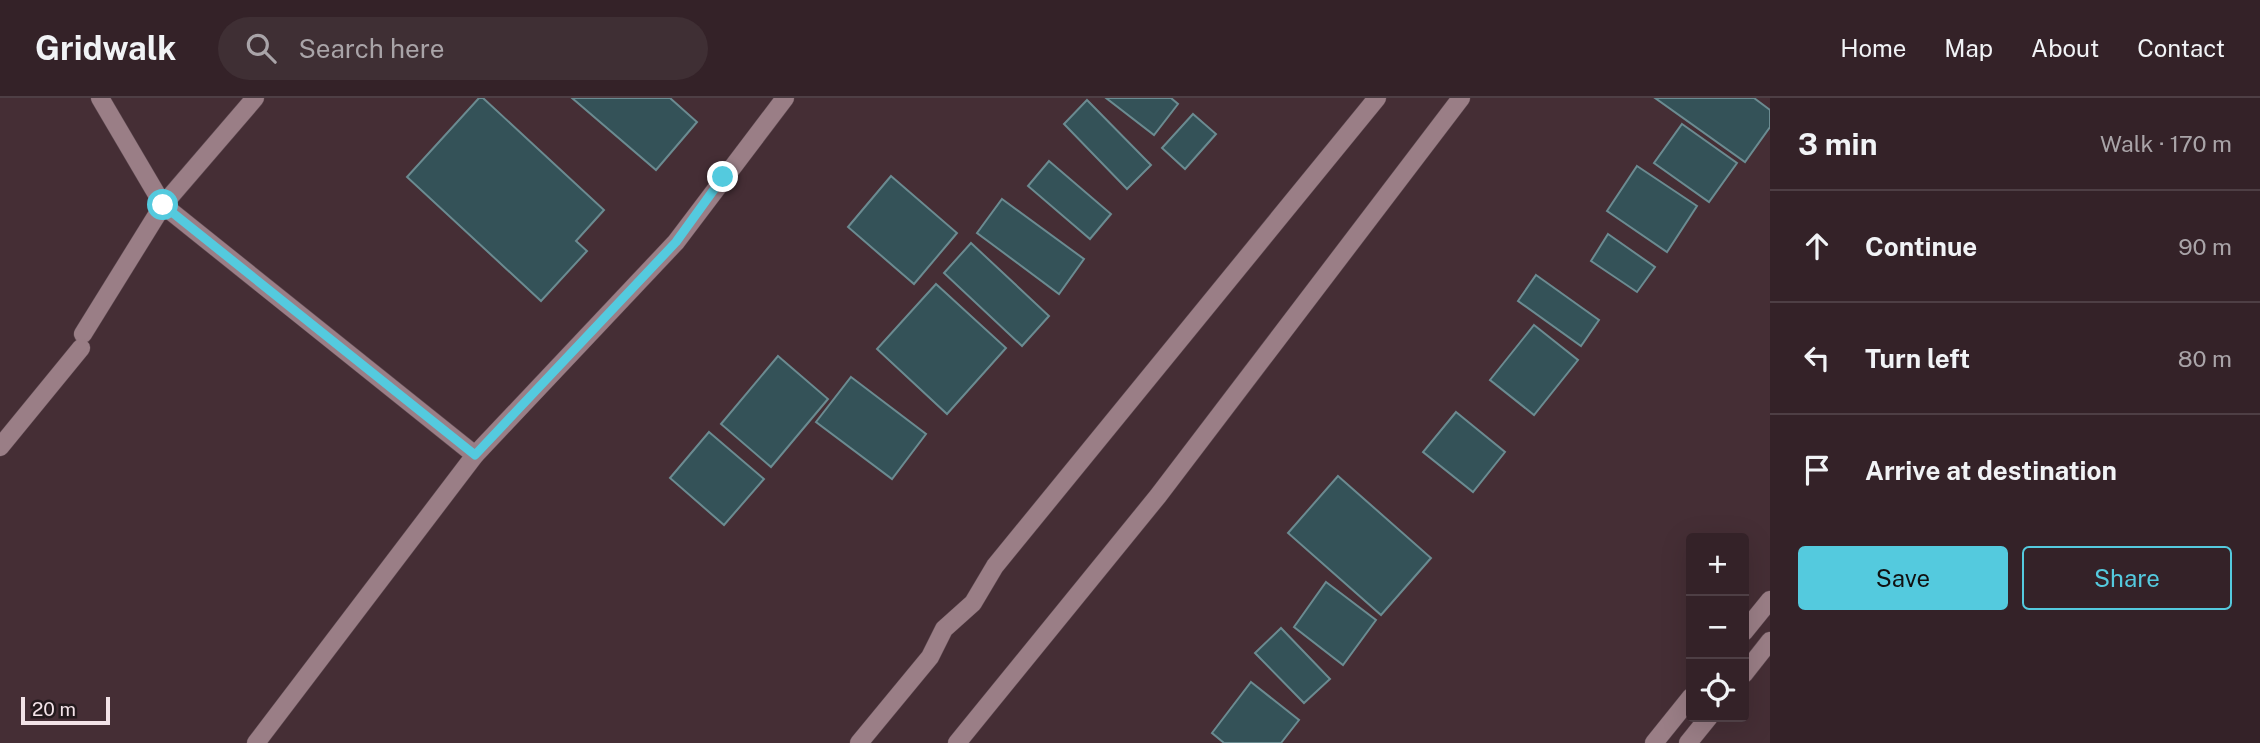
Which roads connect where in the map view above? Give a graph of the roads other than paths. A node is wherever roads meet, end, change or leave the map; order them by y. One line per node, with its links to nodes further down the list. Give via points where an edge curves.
1 (100, 98): 6 (street)
2 (255, 98): 6 (street)
3 (785, 98): 8 (street, via 676,242)
4 (1377, 98): 16 (street, via 995,566 973,603 944,629 930,657)
5 (1461, 98): 17 (street, via 1158,496)
6 (163, 205): 7 (street, via 82,341); 8 (street)
7 (0, 447)
8 (475, 455): 15 (street)
9 (1770, 600): 10 (street)
10 (1749, 626)
11 (1770, 641): 12 (street)
12 (1749, 668)
13 (1686, 703): 18 (street)
14 (1705, 722): 19 (street)
15 (256, 743)
16 (859, 743)
17 (957, 743)
18 (1654, 743)
19 (1688, 743)

